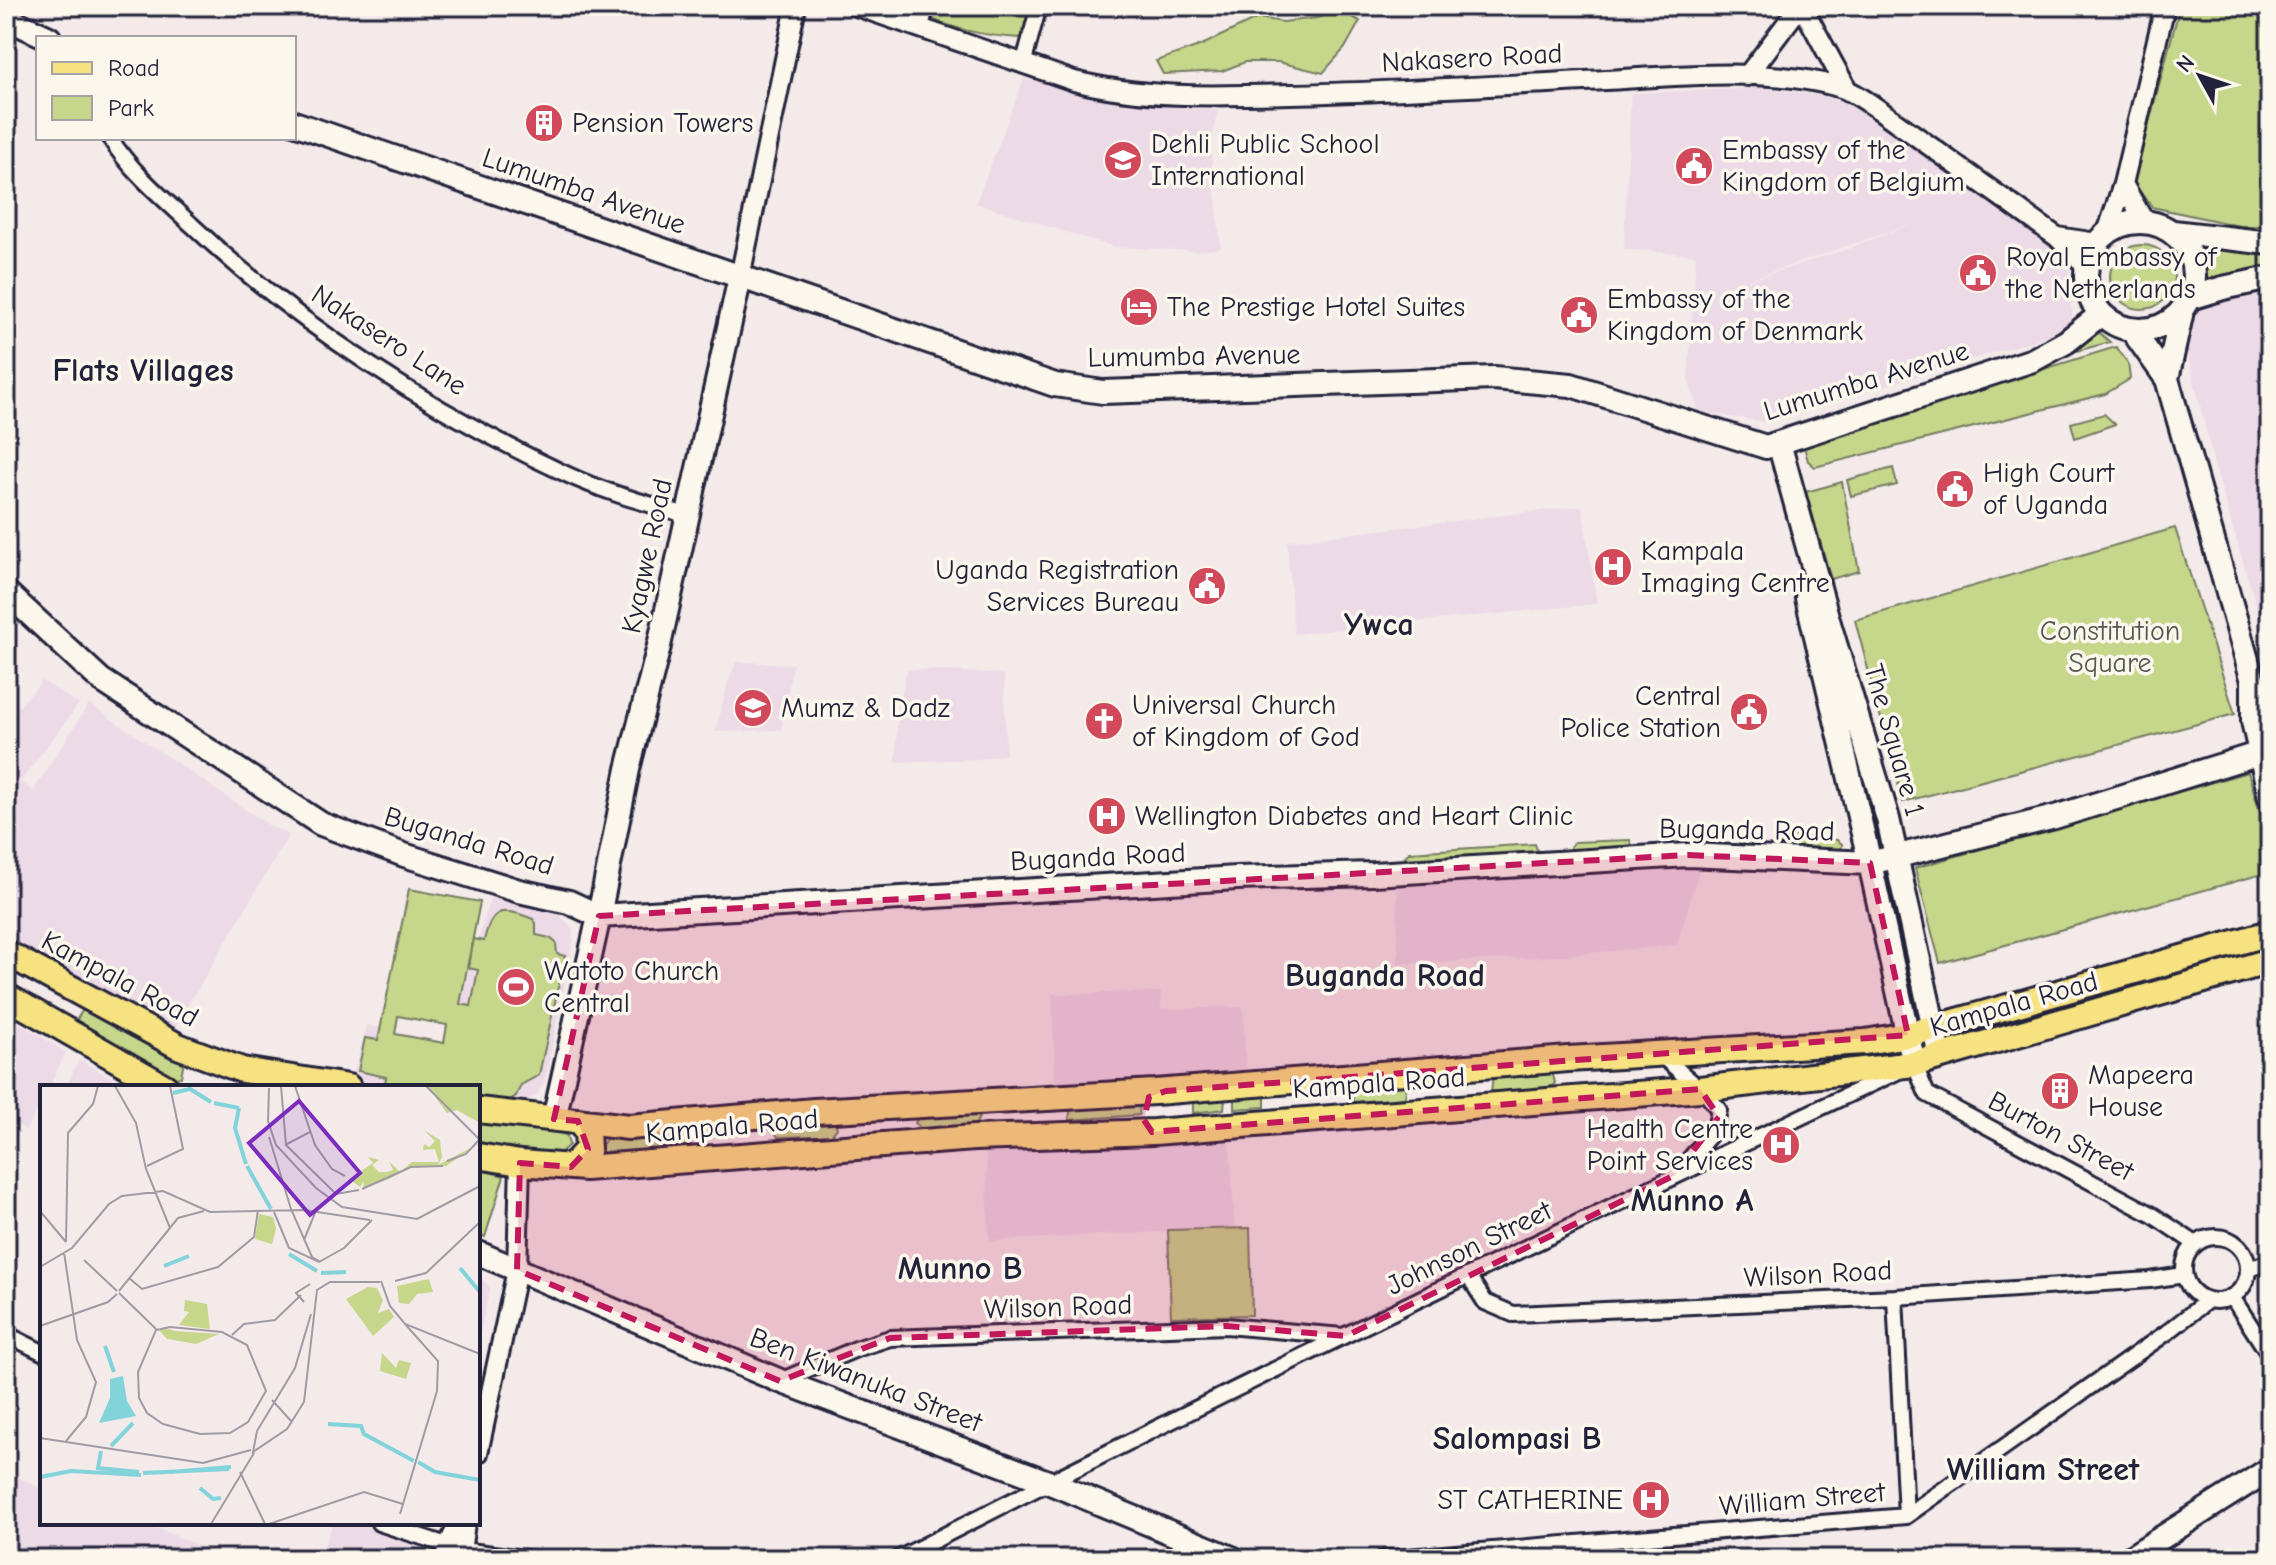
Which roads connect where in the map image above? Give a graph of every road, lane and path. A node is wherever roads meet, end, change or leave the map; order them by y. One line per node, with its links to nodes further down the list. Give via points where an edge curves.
1 (796, 6): 22 (street, Kyagwe Road)
2 (856, 6): 8 (street, Nakasero Road)
3 (927, 6): 8 (street)
4 (1039, 6): 10 (street)
5 (1801, 6): 11 (street); 12 (street)
6 (2165, 6): 15 (street)
7 (6, 18): 9 (main road)
8 (920, 29): 10 (street, Nakasero Road)
9 (45, 36)
10 (1023, 65): 11 (street, Nakasero Road, via 1112,90 1151,94 1339,93)
11 (1747, 76): 12 (street, Nakasero Road)
12 (1848, 91): 18 (street, Nakasero Road)
13 (296, 124): 22 (main road, Lumumba Avenue)
14 (111, 140): 29 (street, Nakasero Lane, via 155,191 217,249 343,347 566,475)
15 (2123, 184): 16 (street); 19 (street)
16 (2144, 221): 17 (main road); 19 (main road, via 2125,224)
17 (2173, 232): 20 (main road); 24 (main road, via 2184,242 2195,269)
18 (2057, 237): 19 (street, Nakasero Road); 21 (street, Nakasero Road)
19 (2102, 238): 21 (main road)
20 (2270, 243)
21 (2087, 267): 25 (main road, via 2087,289)
22 (740, 277): 28 (main road, Lumumba Avenue, via 1055,385 1103,392 1494,378 1571,385); 29 (main road, Kyagwe Road)
23 (2270, 278): 24 (main road)
24 (2186, 305): 26 (main road, via 2159,327); 27 (main road)
25 (2101, 314): 26 (main road); 28 (main road, Lumumba Avenue, via 2033,360)
26 (2132, 330): 27 (main road)
27 (2167, 379): 31 (main road)
28 (1773, 445): 35 (main road, The Square 1, via 1888,819); 36 (main road, The Square 1)
29 (686, 515): 37 (main road, Kyagwe Road)
30 (6, 592): 37 (main road, Buganda Road, via 101,680 321,824)
31 (2253, 681): 32 (main road); 33 (main road, via 2253,721)
32 (2270, 709)
33 (2265, 752): 34 (main road); 35 (main road, Buganda Road, via 2055,817)
34 (2270, 797)
35 (1895, 858): 36 (main road, Buganda Road); 42 (main road, The Square 1)
36 (1870, 863): 37 (main road, Buganda Road, via 1688,855); 43 (main road, The Square 1)
37 (599, 916): 54 (main road, Kyagwe Road)
38 (2270, 933): 42 (main road, Kampala Road)
39 (6, 953): 47 (main road, Kampala Road, via 178,1046 242,1070)
40 (2270, 961): 45 (main road, Kampala Road)
41 (6, 996): 48 (main road)
42 (1933, 1028): 43 (main road, Kampala Road); 45 (main road, The Square 1)
43 (1908, 1035): 44 (main road, Kampala Road); 46 (main road, The Square 1)
44 (1662, 1056): 51 (street); 52 (main road, Kampala Road)
45 (1940, 1056): 46 (main road, Kampala Road)
46 (1914, 1064): 51 (main road, Kampala Road); 59 (street, Johnson Street); 60 (street, Burton Street, via 1927,1094 2151,1214)
47 (293, 1078): 49 (main road); 50 (main road, Kampala Road)
48 (162, 1085)
49 (275, 1085)
50 (336, 1085)
51 (1700, 1089): 55 (main road, Kampala Road); 59 (street, via 1719,1110 1719,1123)
52 (1160, 1092): 54 (main road, Kampala Road, via 629,1127); 55 (main road, via 1175,1099 1180,1112 1179,1119)
53 (480, 1110): 54 (main road, Kampala Road)
54 (566, 1120): 58 (main road, via 587,1132 588,1149)
55 (1162, 1131): 58 (main road, Kampala Road, via 974,1138)
56 (480, 1156): 57 (main road, Kampala Road)
57 (520, 1163): 58 (main road, Kampala Road); 64 (street)
58 (571, 1167)
59 (1675, 1175): 66 (street, Johnson Street)
60 (2196, 1244): 63 (street, via 2215,1237 2234,1243); 65 (street, via 2186,1258)
61 (480, 1254): 64 (main road, Ben Kiwanuka Street)
62 (2270, 1262): 63 (street)
63 (2248, 1269): 68 (street, via 2244,1285)
64 (517, 1270): 74 (main road, Ben Kiwanuka Street); 75 (street)
65 (2184, 1275): 67 (street, Wilson Road); 69 (street, via 2191,1291)
66 (1469, 1277): 67 (street, Wilson Road, via 1485,1302 1513,1314); 71 (street, Johnson Street)
67 (1895, 1297): 78 (street)
68 (2232, 1297): 69 (street); 73 (street)
69 (2207, 1301): 78 (street, William Street)
70 (6, 1334): 72 (street)
71 (1346, 1336): 74 (street, Wilson Road, via 1226,1326 890,1338); 77 (street, Johnson Street)
72 (40, 1351)
73 (2270, 1356)
74 (780, 1381): 77 (main road, Ben Kiwanuka Street)
75 (480, 1444)
76 (2270, 1469): 86 (main road)
77 (1048, 1482): 83 (street, Johnson Street); 84 (main road, Ben Kiwanuka Street)
78 (1906, 1516): 85 (street, William Street)
79 (384, 1525): 81 (street)
80 (461, 1525): 81 (street)
81 (454, 1553): 82 (street)
82 (532, 1559)
83 (898, 1559)
84 (1234, 1559)
85 (1382, 1559)
86 (2128, 1559)

